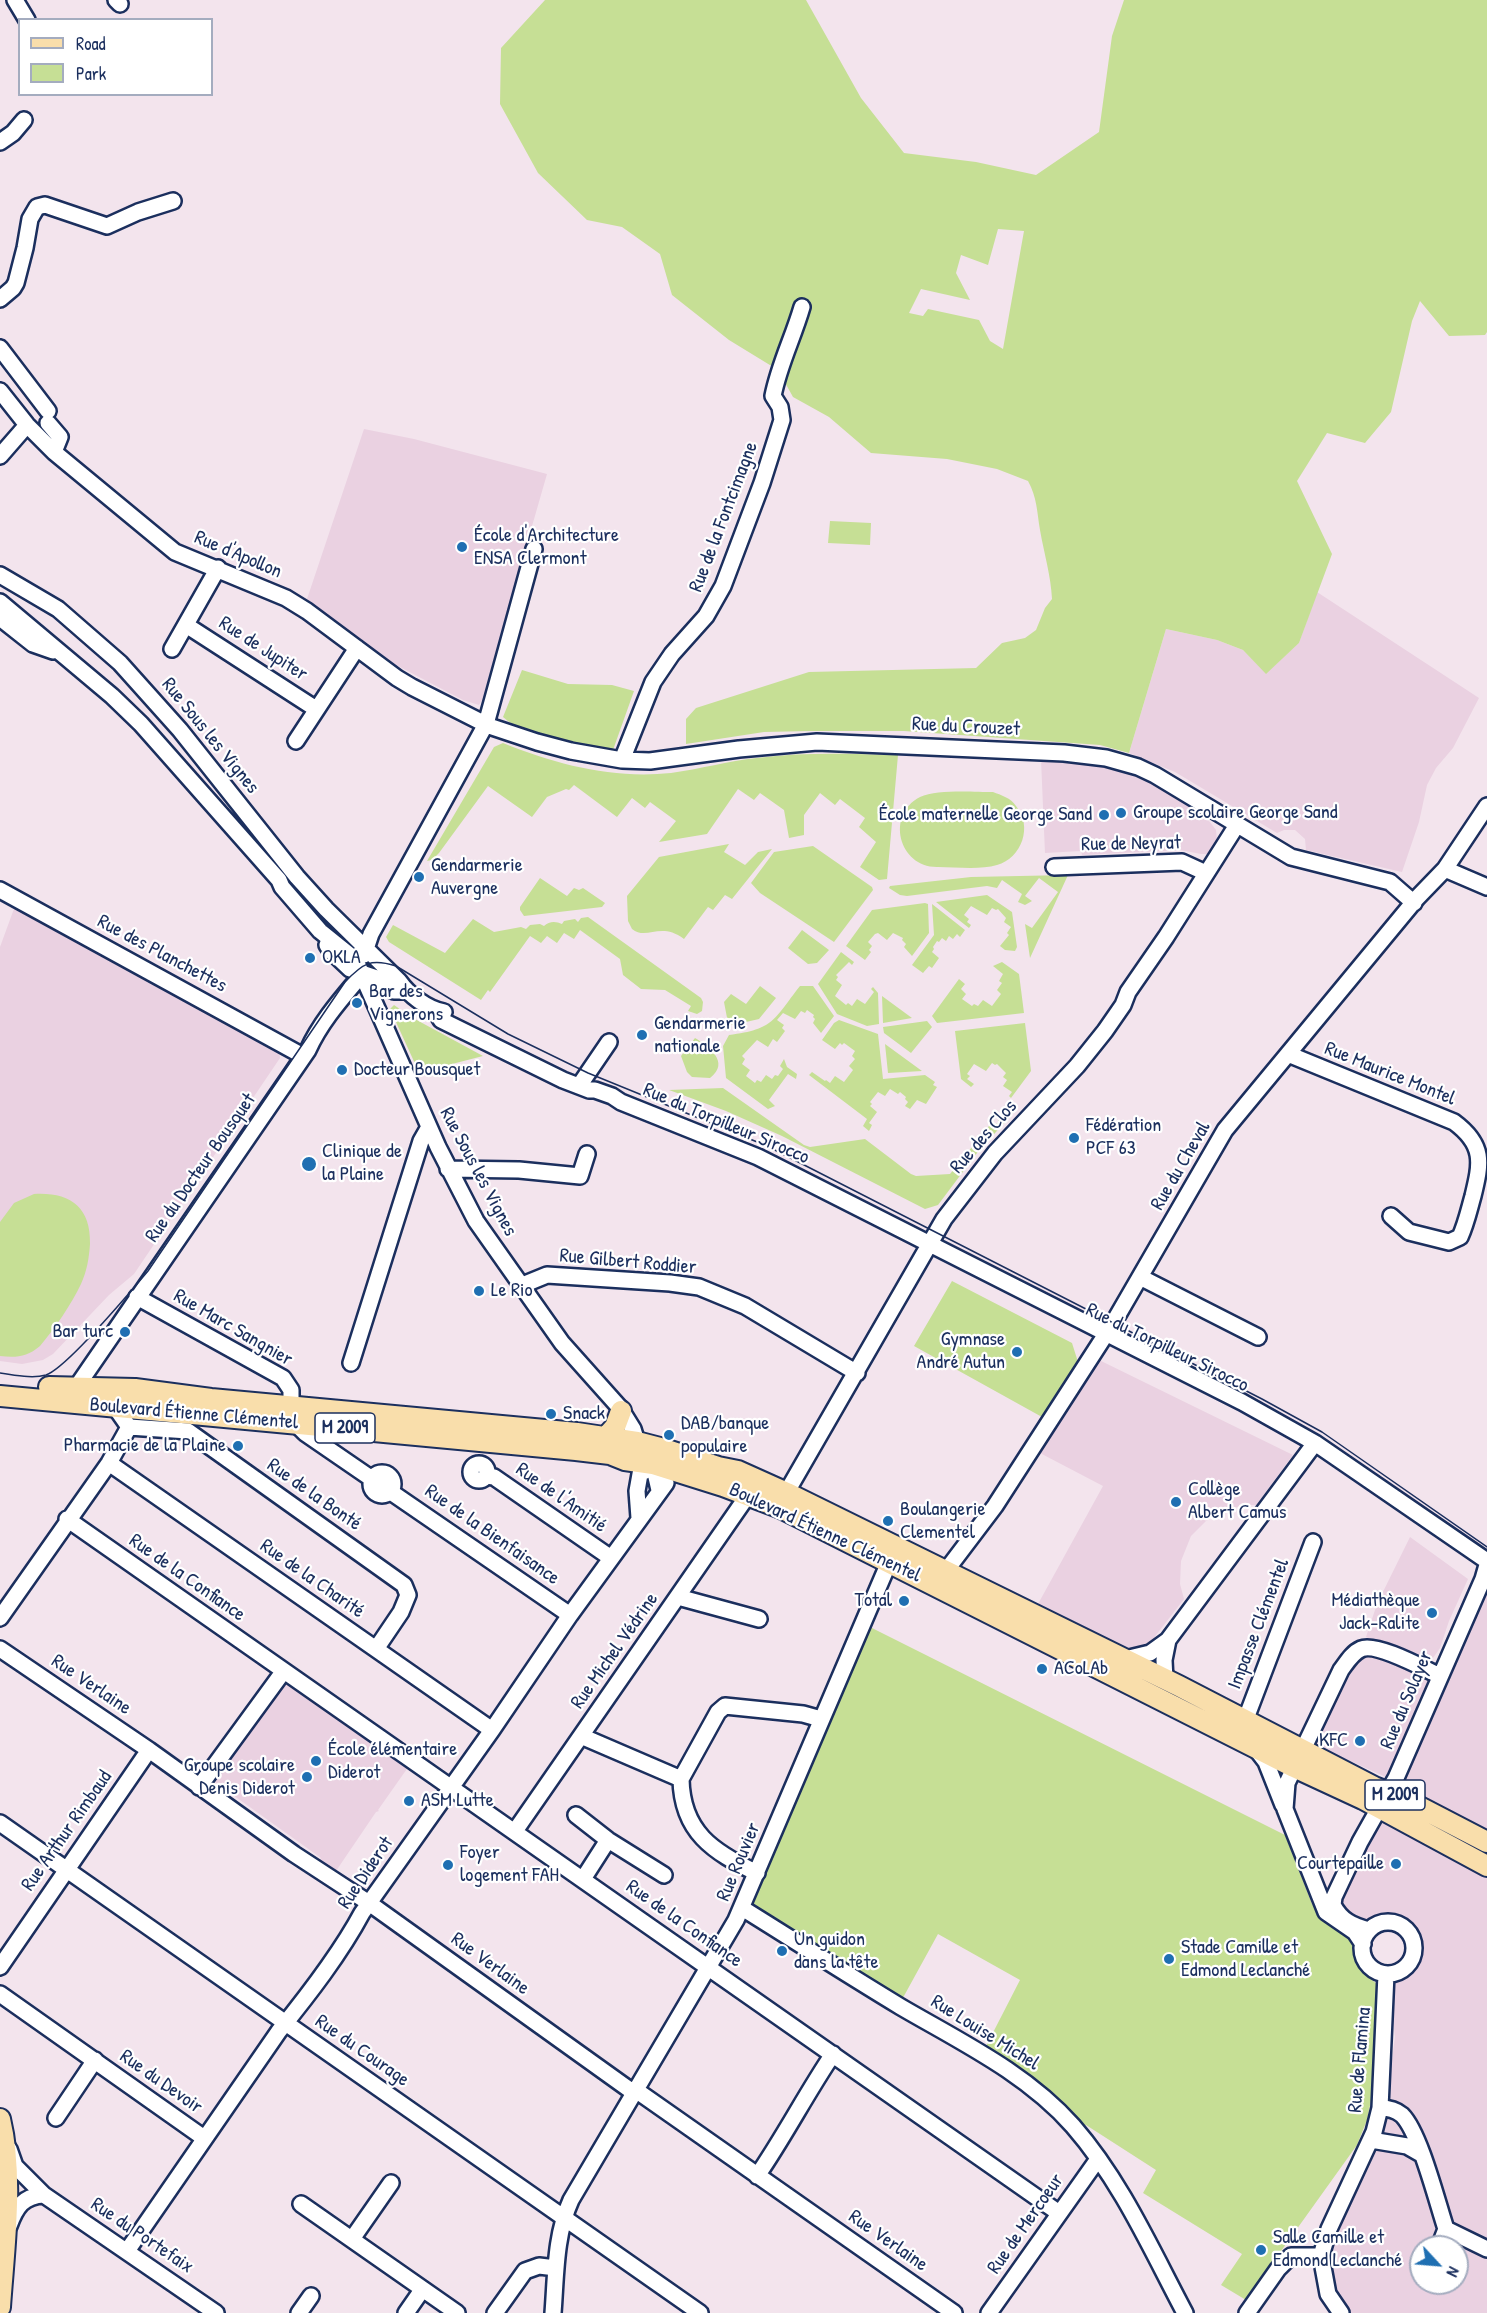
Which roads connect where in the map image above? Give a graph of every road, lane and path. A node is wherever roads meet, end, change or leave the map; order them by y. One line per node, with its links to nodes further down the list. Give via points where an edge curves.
1 (15, 0): 2 (street)
2 (26, 18)
3 (24, 120): 4 (street)
4 (0, 142)
5 (173, 201): 6 (street, via 107,226 45,205 38,207 30,219 16,283)
6 (0, 299)
7 (802, 307): 27 (street, Rue de la Fontcimagne, via 776,379 773,396 782,420 723,586 706,616 653,682)
8 (0, 348): 11 (street, via 60,437)
9 (0, 391): 10 (street, Rue d'Apollon)
10 (27, 425): 11 (street, Rue d'Apollon); 12 (street)
11 (54, 452): 15 (street, Rue d'Apollon, via 164,544)
12 (0, 456)
13 (534, 549): 25 (street)
14 (0, 566): 17 (street)
15 (218, 568): 20 (street, Rue de Jupiter); 21 (street, Rue d'Apollon, via 286,598)
16 (0, 575): 17 (street, Rue Sous les Vignes)
17 (19, 586): 37 (street, Rue Sous les Vignes, via 58,609 120,663 180,730 297,877)
18 (0, 602): 23 (street, Rue Sous les Vignes)
19 (0, 618): 23 (street, via 33,644)
20 (186, 625): 22 (street, Rue de Jupiter); 24 (street, Rue de Jupiter)
21 (357, 648): 24 (street); 25 (street, Rue d'Apollon, via 397,678)
22 (172, 649)
23 (59, 651): 36 (street, Rue Sous les Vignes, via 155,739)
24 (316, 709): 26 (street)
25 (486, 724): 27 (street, Rue du Crouzet, via 571,751); 37 (street)
26 (296, 741)
27 (622, 760): 29 (street, Rue du Crouzet, via 681,759 817,742 1084,754 1138,767)
28 (1487, 806): 31 (street, Rue du Cheval)
29 (1237, 825): 32 (street, Rue des Clos); 35 (street, Rue du Crouzet, via 1291,856 1390,882)
30 (1054, 867): 32 (street, Rue de Neyrat, via 1182,862)
31 (1445, 869): 33 (street); 35 (street, Rue du Cheval)
32 (1206, 873): 49 (street, Rue des Clos, via 1106,1031 977,1174 944,1219)
33 (1487, 887)
34 (0, 890): 43 (street, Rue des Planchettes)
35 (1414, 903): 42 (street, Rue du Cheval)
36 (320, 932): 37 (street, Rue Sous les Vignes, via 351,946); 38 (street, Rue Sous les Vignes, via 344,964)
37 (366, 947): 38 (street, Rue Sous les Vignes); 39 (street, Rue du Torpilleur Sirocco, via 399,981)
38 (363, 973): 39 (street, Rue du Torpilleur Sirocco); 40 (street, Rue Sous les Vignes); 43 (street, Rue du Docteur Bousquet, via 342,996)
39 (400, 991): 40 (street, via 380,1002); 44 (street, Rue du Torpilleur Sirocco, via 435,1010 441,1020)
40 (379, 1010): 45 (street, Rue Sous les Vignes)
41 (609, 1042): 44 (street)
42 (1288, 1054): 48 (street, Rue Maurice Montel, via 1454,1122 1467,1132 1480,1167 1460,1237 1449,1242 1409,1232); 50 (street, Rue du Cheval, via 1225,1130)
43 (303, 1056): 52 (street, Rue du Docteur Bousquet)
44 (584, 1088): 49 (street, Rue du Torpilleur Sirocco, via 603,1092 728,1144 814,1185)
45 (429, 1127): 47 (street, Rue Sous les Vignes); 55 (street, via 421,1141)
46 (587, 1154): 47 (street, via 580,1176)
47 (448, 1169): 51 (street, Rue Sous les Vignes, via 476,1221)
48 (1391, 1216)
49 (929, 1248): 53 (street, Rue du Torpilleur Sirocco); 57 (street, Rue des Clos)
50 (1140, 1277): 53 (street, Rue du Cheval); 54 (street)
51 (520, 1286): 57 (street, Rue Gilbert Roddier, via 547,1275 699,1287 745,1306); 63 (street, Rue Sous les Vignes, via 562,1343)
52 (137, 1297): 56 (street, Rue du Docteur Bousquet); 64 (street, Rue Marc Sangnier, via 283,1378 291,1390)
53 (1104, 1336): 67 (street, Rue du Torpilleur Sirocco, via 1242,1402); 82 (street, Rue du Cheval, via 995,1506)
54 (1258, 1336)
55 (351, 1363)
56 (90, 1369): 59 (street, via 94,1378); 60 (street, Rue du Docteur Bousquet)
57 (856, 1373): 75 (street, Rue des Clos)
58 (0, 1382): 60 (main road, Boulevard Étienne Clémentel / M 2009)
59 (108, 1387): 60 (main road, Boulevard Étienne Clémentel / M 2009); 64 (main road, Boulevard Étienne Clémentel / M 2009)
60 (71, 1395): 61 (main road, Boulevard Étienne Clémentel / M 2009); 62 (main road, Boulevard Étienne Clémentel / M 2009)
61 (0, 1396)
62 (115, 1407): 64 (main road, Boulevard Étienne Clémentel / M 2009); 65 (street)
63 (621, 1411): 66 (street); 68 (main road)
64 (293, 1415): 68 (main road, Boulevard Étienne Clémentel / M 2009); 84 (street, Rue de la Bienfaisance, via 305,1432)
65 (129, 1428): 69 (street); 89 (street, Rue de la Bonté, via 188,1431 404,1585 408,1595 401,1612)
66 (637, 1442): 68 (main road, Boulevard Étienne Clémentel / M 2009); 70 (street); 71 (main road, Boulevard Étienne Clémentel / M 2009)
67 (1313, 1445): 81 (street, Rue du Torpilleur Sirocco); 87 (street)
68 (608, 1446): 70 (main road, Boulevard Étienne Clémentel / M 2009, via 625,1460)
69 (109, 1463): 77 (street); 89 (street, Rue de la Charité)
70 (653, 1464): 71 (main road, Boulevard Étienne Clémentel / M 2009); 73 (street); 76 (street, via 640,1474)
71 (680, 1464): 73 (street, Rue Diderot); 74 (main road, Boulevard Étienne Clémentel / M 2009); 75 (main road, Boulevard Étienne Clémentel / M 2009, via 738,1471)
72 (486, 1476): 80 (street, Rue de l'Amitié, via 494,1477)
73 (659, 1490): 76 (street, Rue Diderot)
74 (748, 1495): 75 (main road, Boulevard Étienne Clémentel / M 2009); 83 (street, Rue Michel Védrine)
75 (782, 1500): 79 (main road, Boulevard Étienne Clémentel / M 2009)
76 (639, 1518): 80 (street, Rue Diderot)
77 (67, 1519): 85 (street); 91 (street, Rue de la Confiance)
78 (1313, 1542): 95 (street, Impasse Clémentel)
79 (892, 1554): 82 (main road, Boulevard Étienne Clémentel / M 2009); 94 (street, Rue Rouvier)
80 (611, 1558): 84 (street, Rue Diderot)
81 (1487, 1567): 92 (street, Rue du Solayer)
82 (940, 1579): 90 (main road, Boulevard Étienne Clémentel / M 2009); 98 (main road, Boulevard Étienne Clémentel / M 2009)
83 (678, 1597): 86 (street); 97 (street, Rue Michel Védrine)
84 (570, 1615): 96 (street, Rue Diderot)
85 (0, 1617)
86 (759, 1619)
87 (1168, 1640): 90 (street, via 1150,1653); 93 (street)
88 (0, 1649): 99 (street, Rue Verlaine)
89 (376, 1649): 96 (street, Rue de la Charité)
90 (1125, 1659): 93 (main road, Boulevard Étienne Clémentel / M 2009)
91 (283, 1672): 102 (street); 103 (street, Rue de la Confiance)
92 (1440, 1676): 100 (street, via 1384,1651 1362,1648 1341,1670); 104 (street, Rue du Solayer)
93 (1165, 1680): 95 (main road, Boulevard Étienne Clémentel / M 2009)
94 (821, 1719): 101 (street, via 725,1706); 113 (street, Rue Rouvier)
95 (1245, 1721): 100 (main road, Boulevard Étienne Clémentel / M 2009)
96 (492, 1730): 103 (street, Rue Diderot)
97 (581, 1736): 101 (street); 108 (street, Rue Michel Védrine)
98 (1251, 1745): 100 (main road, Boulevard Étienne Clémentel / M 2009); 105 (street, via 1266,1762)
99 (149, 1750): 102 (street, Rue Verlaine); 112 (street, Rue Arthur Rimbaud)
100 (1298, 1759): 104 (main road, Boulevard Étienne Clémentel / M 2009); 105 (street, via 1287,1783)
101 (681, 1779): 113 (street, via 692,1828 726,1859)
102 (199, 1787): 118 (street, Rue Verlaine)
103 (451, 1787): 108 (street, Rue de la Confiance); 118 (street, Rue Diderot)
104 (1383, 1800): 110 (main road, Boulevard Étienne Clémentel / M 2009); 111 (main road, Boulevard Étienne Clémentel / M 2009); 117 (street, Rue du Solayer)
105 (1285, 1809): 115 (street)
106 (576, 1815): 109 (street)
107 (0, 1823): 112 (street, Rue du Courage)
108 (515, 1831): 116 (street, Rue de la Confiance)
109 (608, 1840): 114 (street); 116 (street)
110 (1487, 1842)
111 (1487, 1866)
112 (66, 1869): 121 (street, Rue Arthur Rimbaud); 125 (street, Rue du Courage)
113 (757, 1873): 119 (street, Rue Rouvier)
114 (664, 1875)
115 (1312, 1876): 117 (street, via 1323,1890); 120 (street, via 1326,1912)
116 (583, 1879): 122 (street, Rue de la Confiance)
117 (1336, 1890): 120 (street, via 1333,1905 1337,1913)
118 (369, 1903): 125 (street, Rue Diderot); 128 (street, Rue Verlaine)
119 (742, 1908): 122 (street, Rue Rouvier); 135 (street, Rue Louise Michel, via 1009,2070 1073,2126)
120 (1366, 1937): 123 (street, via 1363,1957 1377,1972); 123 (street, via 1383,1922 1400,1925 1411,1936 1411,1960 1405,1968)
121 (0, 1967)
122 (709, 1967): 126 (street, Rue de la Confiance); 128 (street, Rue Rouvier)
123 (1386, 1974): 129 (street, Rue de Flamina)
124 (0, 1994): 127 (street, Rue du Devoir)
125 (285, 2023): 132 (street, Rue Diderot); 141 (street, Rue du Courage)
126 (833, 2054): 136 (street); 140 (street, Rue de la Confiance)
127 (95, 2061): 130 (street, Rue du Devoir); 132 (street, Rue du Devoir)
128 (635, 2091): 136 (street, Rue Verlaine); 141 (street, Rue Rouvier)
129 (1380, 2108): 133 (street, Rue de Flamina); 134 (street, via 1401,2115 1416,2135)
130 (56, 2118)
131 (2, 2128): 138 (street, Rue du Portefaix, via 15,2166); 145 (main road)
132 (204, 2138): 147 (street, Rue Diderot)
133 (1371, 2140): 134 (street, via 1407,2146); 148 (street, Rue de Flamina, via 1329,2229)
134 (1421, 2154): 142 (street)
135 (1098, 2159): 140 (street, Rue de Mercoeur); 162 (street, Rue Louise Michel, via 1108,2170)
136 (757, 2176): 160 (street, Rue Verlaine)
137 (391, 2183): 144 (street)
138 (44, 2195): 145 (street, via 25,2199 15,2211); 147 (street, Rue du Portefaix)
139 (301, 2204): 144 (street)
140 (1059, 2213): 161 (street, Rue de Mercoeur)
141 (564, 2217): 149 (street, Rue Rouvier); 159 (street, Rue du Courage)
142 (1446, 2229): 143 (street); 146 (street)
143 (1444, 2235)
144 (352, 2239): 150 (street)
145 (4, 2240): 152 (main road)
146 (1487, 2249)
147 (127, 2251): 153 (street, Rue du Portefaix)
148 (1321, 2256): 163 (street, via 1292,2256 1278,2269); 164 (street, Rue de Flamina, via 1328,2294)
149 (556, 2268): 157 (street, via 539,2266 525,2271); 158 (street, Rue Rouvier)
150 (422, 2290): 155 (street); 156 (street)
151 (311, 2296): 154 (street)
152 (0, 2307)
153 (216, 2313)
154 (299, 2313)
155 (406, 2313)
156 (457, 2313)
157 (495, 2313)
158 (553, 2313)
159 (700, 2313)
160 (954, 2313)
161 (989, 2313)
162 (1185, 2313)
163 (1248, 2313)
164 (1341, 2313)

